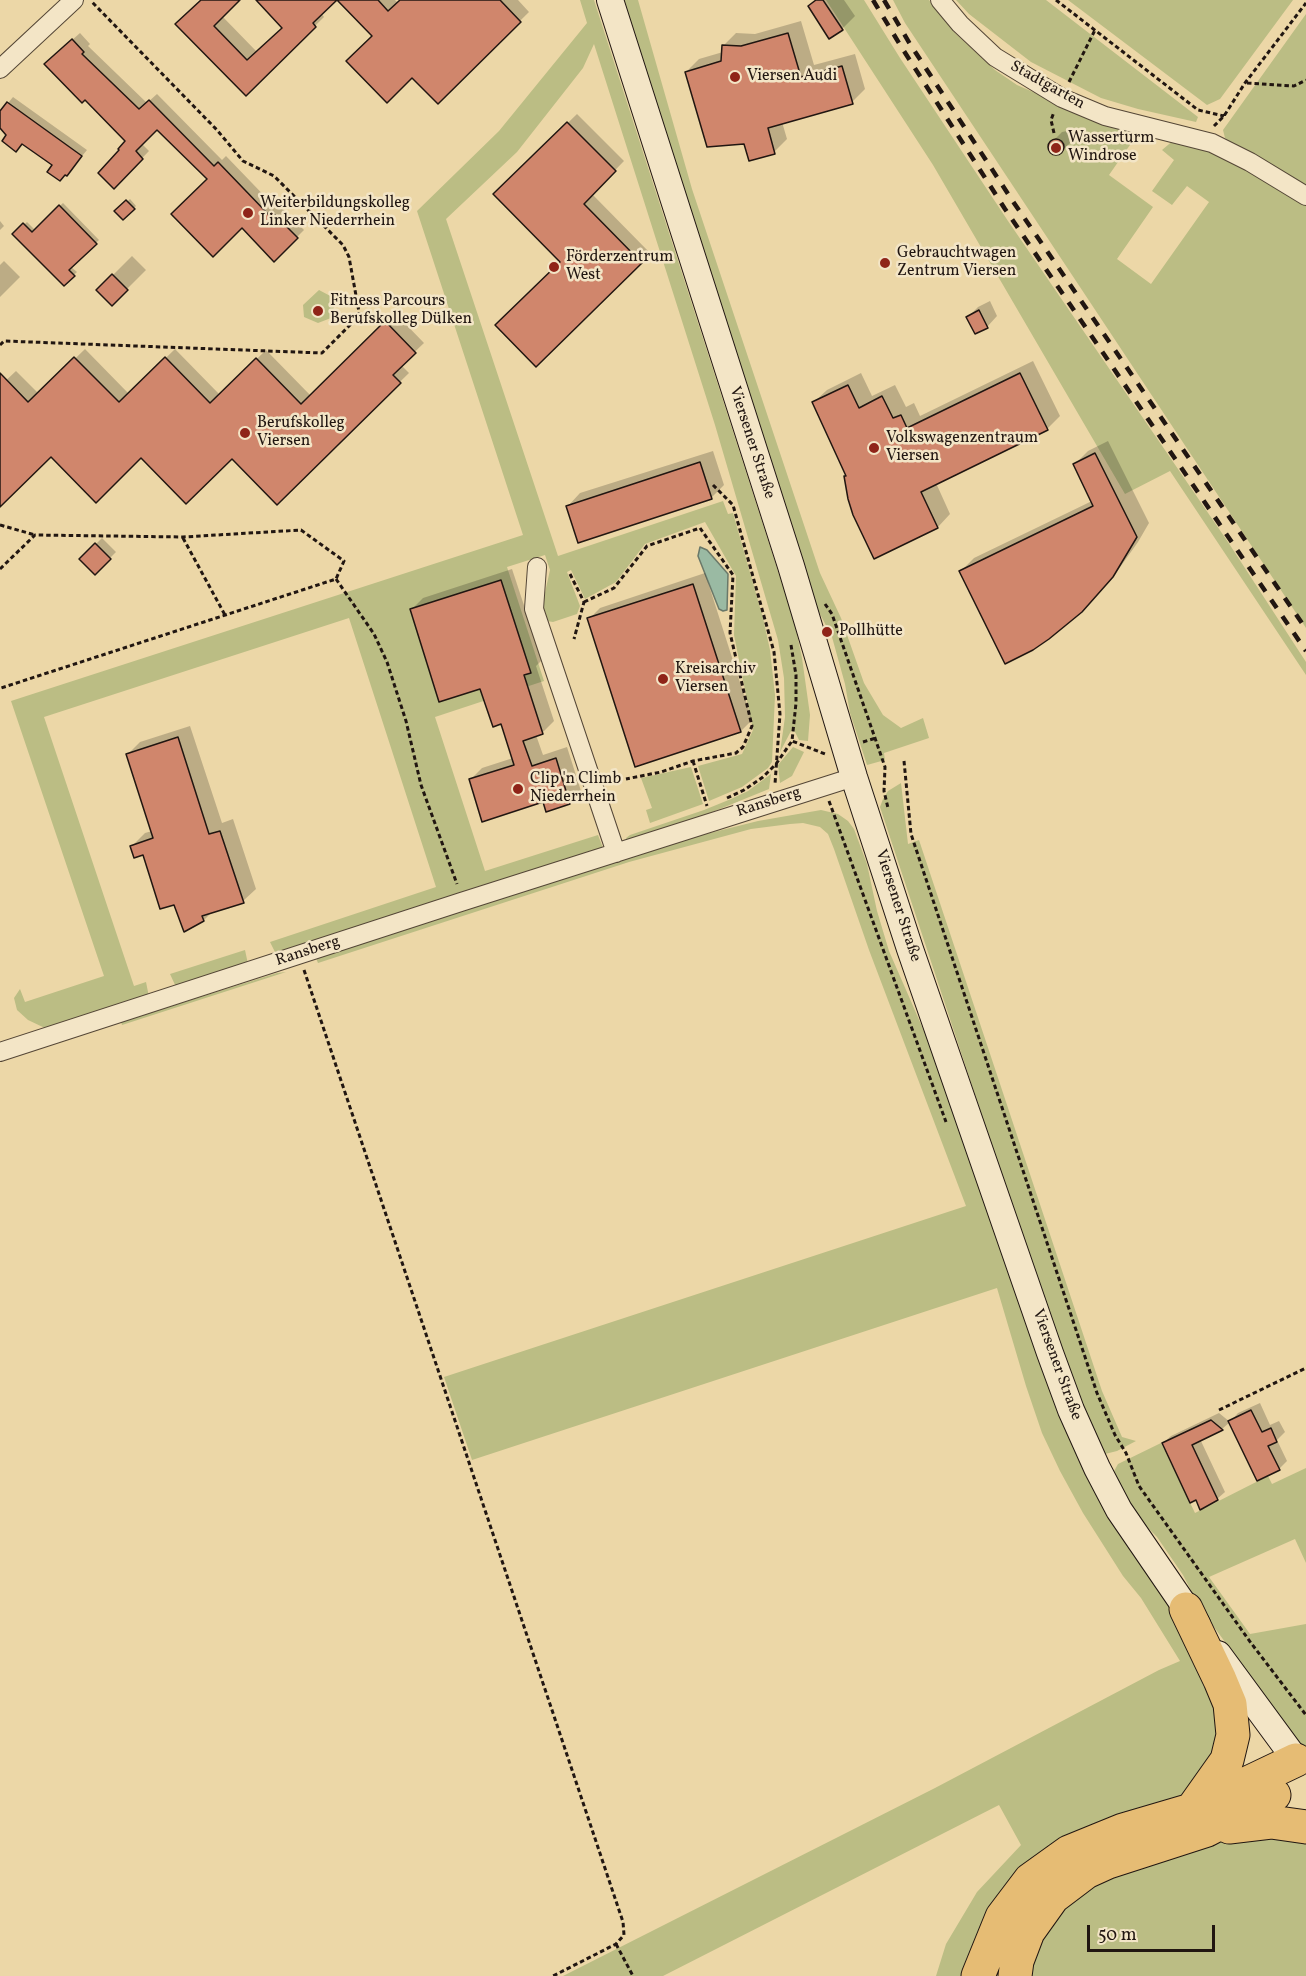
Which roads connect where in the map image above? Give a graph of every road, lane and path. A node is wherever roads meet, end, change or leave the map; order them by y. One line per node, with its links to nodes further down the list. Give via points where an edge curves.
1 (74, 0): 7 (street)
2 (90, 0): 13 (path, via 243,161 274,176 343,245 350,257 360,312 322,353 4,341)
3 (610, 0): 29 (main road, Viersener Straße)
4 (940, 0): 12 (street, Stadtgarten, via 995,57 1062,98 1105,116 1212,142)
5 (1056, 0): 10 (path, via 1198,110)
6 (1306, 3): 9 (path)
7 (0, 69)
8 (1306, 80): 9 (path, via 1294,86)
9 (1245, 83): 10 (path)
10 (1224, 116): 11 (path)
11 (1212, 128)
12 (1306, 196)
13 (0, 345)
14 (713, 485): 31 (path, via 733,505 774,652 780,714 774,777)
15 (0, 525): 16 (path)
16 (35, 535): 17 (path); 19 (path)
17 (183, 537): 21 (path, via 301,530 344,561); 24 (path)
18 (537, 567): 34 (street, via 534,609)
19 (0, 569)
20 (570, 574): 23 (path)
21 (336, 579): 24 (path); 35 (path, via 374,634 387,662 421,785)
22 (821, 597): 33 (path, via 832,614 885,766)
23 (584, 602): 25 (path); 27 (path, via 614,588 647,546 700,528 733,575 730,633 752,730 736,753)
24 (225, 615): 26 (path)
25 (574, 639)
26 (1, 688)
27 (693, 761): 30 (path); 32 (path)
28 (904, 761): 41 (path, via 911,834 1097,1393 1139,1486)
29 (854, 777): 31 (street, Ransberg); 40 (main road, Viersener Straße, via 1071,1410 1119,1510)
30 (626, 779)
31 (777, 801): 34 (street, Ransberg)
32 (707, 806)
33 (888, 812)
34 (616, 853): 35 (street, Ransberg)
35 (461, 902): 36 (street, Ransberg)
36 (298, 955): 37 (street, Ransberg); 45 (path, via 623,1922 624,1935)
37 (0, 1052)
38 (1306, 1368): 39 (path)
39 (1219, 1410)
40 (1186, 1609): 42 (main road, Viersener Straße); 43 (highway, via 1230,1704 1233,1735 1227,1760)
41 (1306, 1715)
42 (1301, 1768): 43 (highway)
43 (1199, 1820): 44 (highway); 48 (highway, via 1123,1830 1069,1852 1030,1881 1002,1917); 49 (highway, via 1086,1872 1053,1897 1028,1932)
44 (1306, 1827)
45 (616, 1944): 46 (path); 47 (path)
46 (553, 1976)
47 (633, 1976)
48 (978, 1976)
49 (1015, 1976)

